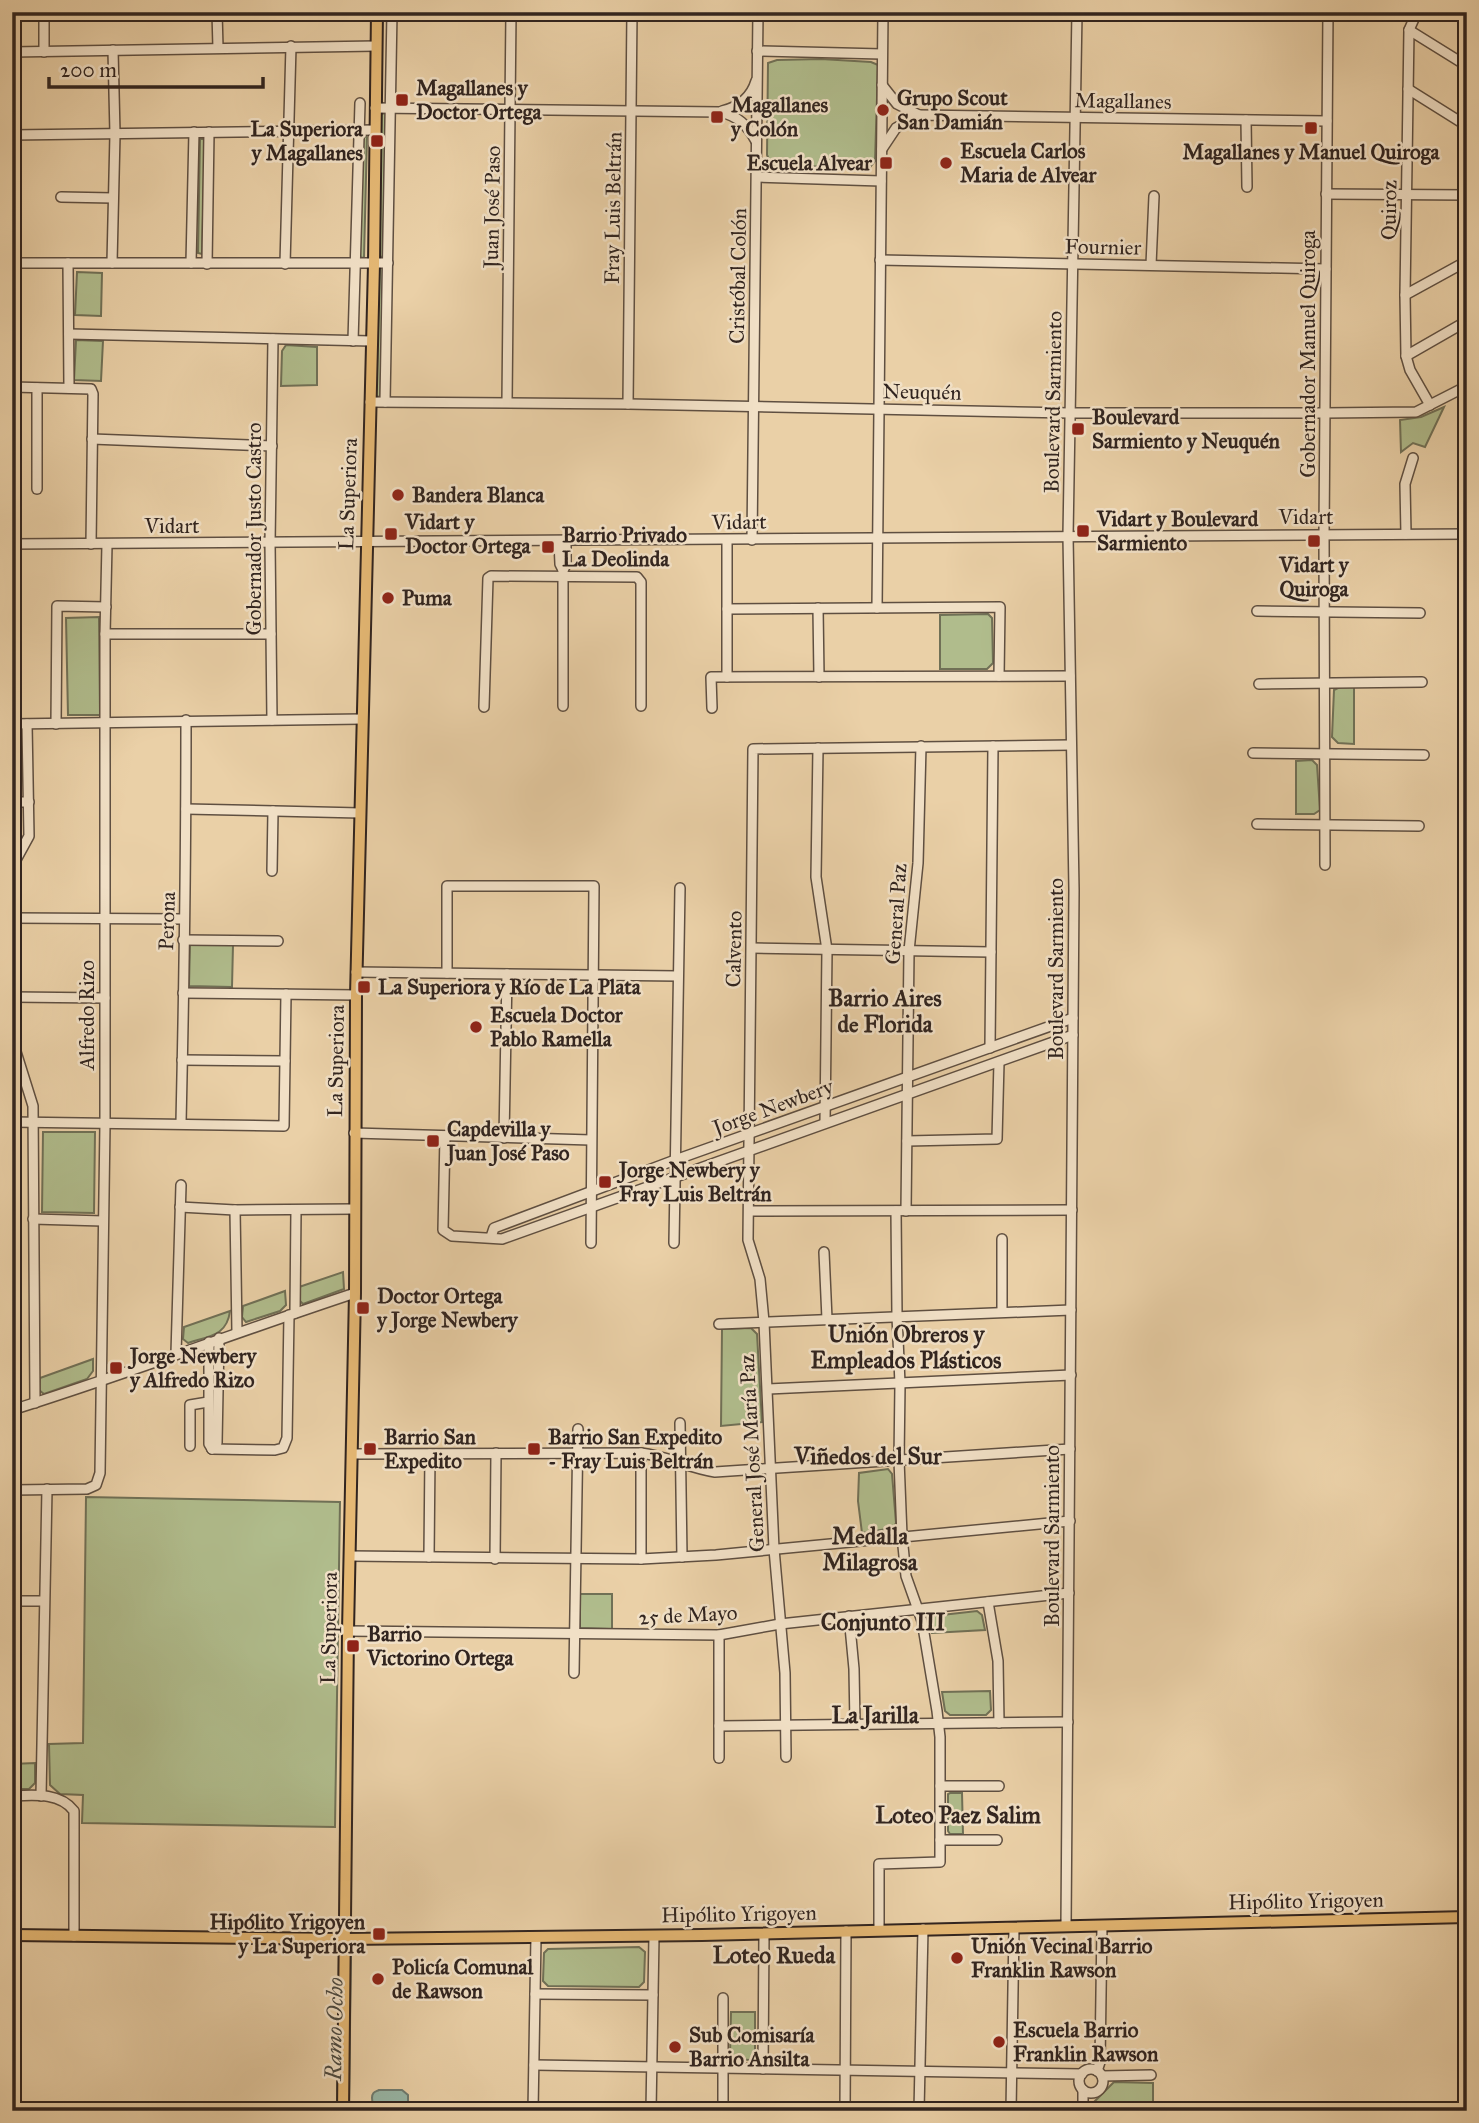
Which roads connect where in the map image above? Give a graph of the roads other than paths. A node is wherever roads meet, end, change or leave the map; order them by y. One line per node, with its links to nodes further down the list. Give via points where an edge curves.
1 (44, 12): 19 (street)
2 (218, 12): 15 (street)
3 (377, 12): 14 (main road, La Superiora)
4 (392, 12): 27 (street)
5 (511, 12): 28 (street, Juan José Paso)
6 (632, 12): 29 (street, Fray Luis Beltrán)
7 (758, 12): 17 (street, Cristóbal Colón)
8 (883, 12): 20 (street)
9 (1077, 12): 32 (street, Boulevard Sarmiento)
10 (1328, 12): 34 (street, Gobernador Manuel Quiroga)
11 (1417, 12): 12 (street, Quiroz)
12 (1409, 30): 21 (street); 24 (street, Quiroz)
13 (291, 46): 14 (street); 15 (street); 38 (street)
14 (376, 46): 26 (main road, La Superiora)
15 (218, 48): 16 (street)
16 (113, 50): 19 (street); 41 (street)
17 (757, 51): 20 (street); 22 (street, Cristóbal Colón)
18 (12, 52): 19 (street)
19 (44, 52)
20 (882, 54): 23 (street)
21 (1467, 66)
22 (757, 76): 30 (street, via 739,106); 43 (street, Cristóbal Colón)
23 (882, 85): 31 (street, via 897,104); 44 (street)
24 (1408, 89): 35 (street); 49 (street, Quiroz)
25 (360, 103): 36 (street)
26 (375, 108): 27 (street); 37 (main road, La Superiora)
27 (391, 108): 28 (street); 59 (street)
28 (510, 110): 29 (street); 81 (street, Juan José Paso)
29 (631, 111): 30 (street); 82 (street, Fray Luis Beltrán)
30 (720, 112): 43 (street, via 742,121)
31 (919, 116): 32 (street, Magallanes); 44 (street, via 896,128)
32 (1076, 118): 33 (street, Magallanes); 65 (street, Boulevard Sarmiento)
33 (1246, 120): 34 (street, Magallanes); 47 (street)
34 (1327, 121): 48 (street, Gobernador Manuel Quiroga)
35 (1467, 125)
36 (359, 130): 37 (street); 38 (street); 63 (street)
37 (375, 130): 64 (main road, La Superiora)
38 (289, 131): 40 (street); 62 (street)
39 (194, 132): 40 (street); 41 (street); 60 (street)
40 (209, 132): 61 (street)
41 (115, 134): 42 (street); 53 (street)
42 (12, 135)
43 (757, 144): 45 (street, Cristóbal Colón)
44 (881, 150): 46 (street)
45 (757, 177): 46 (street); 84 (street, Cristóbal Colón)
46 (881, 181): 54 (street)
47 (1247, 187)
48 (1326, 194): 49 (street); 67 (street, Gobernador Manuel Quiroga)
49 (1407, 195): 50 (street); 68 (street, Quiroz)
50 (1467, 195)
51 (1154, 196): 66 (street)
52 (61, 197): 53 (street)
53 (113, 198): 58 (street)
54 (880, 260): 65 (street, Fournier); 85 (street)
55 (1467, 261): 68 (street)
56 (12, 263): 57 (street)
57 (68, 263): 58 (street); 70 (street)
58 (112, 263): 60 (street)
59 (388, 263): 64 (street); 80 (street)
60 (191, 264): 61 (street)
61 (207, 264): 62 (street)
62 (285, 264): 63 (street)
63 (356, 264): 64 (street); 72 (street)
64 (374, 264): 73 (main road, La Superiora)
65 (1073, 264): 66 (street, Fournier); 86 (street, Boulevard Sarmiento)
66 (1152, 265): 67 (street, Fournier)
67 (1326, 269): 87 (street, Gobernador Manuel Quiroga)
68 (1405, 295): 74 (street, Quiroz)
69 (1467, 321): 74 (street)
70 (69, 334): 71 (street); 78 (street)
71 (273, 339): 72 (street); 89 (street, Gobernador Justo Castro)
72 (353, 341): 73 (street)
73 (371, 341): 79 (main road, La Superiora)
74 (1406, 356): 83 (street, Quiroz)
75 (1467, 386): 83 (street, Neuquén)
76 (12, 387): 77 (street)
77 (37, 387): 78 (street); 91 (street)
78 (69, 388): 88 (street, via 91,389)
79 (370, 402): 80 (street, Neuquén); 100 (main road, La Superiora)
80 (385, 402): 81 (street, Neuquén)
81 (507, 402): 82 (street, Neuquén)
82 (628, 404): 84 (street, Neuquén)
83 (1430, 405): 87 (street, Neuquén, via 1416,412)
84 (754, 406): 85 (street, Neuquén); 98 (street, Cristóbal Colón)
85 (879, 409): 86 (street, Neuquén); 96 (street)
86 (1070, 412): 87 (street, Neuquén); 95 (street, Boulevard Sarmiento)
87 (1325, 413): 94 (street, Gobernador Manuel Quiroga)
88 (92, 439): 89 (street); 103 (street)
89 (272, 446): 101 (street, Gobernador Justo Castro)
90 (1413, 458): 92 (street, via 1405,484)
91 (37, 489)
92 (1406, 534): 93 (street, Vidart); 94 (street, Vidart)
93 (1467, 534)
94 (1324, 535): 95 (street, Vidart); 111 (street, Gobernador Manuel Quiroga)
95 (1068, 536): 96 (street, Vidart); 115 (street, Boulevard Sarmiento)
96 (877, 537): 98 (street, Vidart); 108 (street)
97 (727, 540): 98 (street, Vidart); 99 (street, Vidart); 109 (street)
98 (752, 540)
99 (563, 541): 100 (street, Vidart); 105 (street)
100 (366, 542): 101 (street, Vidart); 126 (main road, La Superiora)
101 (270, 543): 104 (street, Vidart); 114 (street, Gobernador Justo Castro)
102 (12, 544): 103 (street, Vidart)
103 (91, 544): 104 (street, Vidart)
104 (107, 544): 106 (street, Alfredo Rizo)
105 (563, 573): 122 (street); 123 (street, via 637,577 641,582); 124 (street, via 488,578)
106 (106, 607): 113 (street, Alfredo Rizo); 132 (street, via 57,606)
107 (818, 608): 108 (street); 109 (street); 117 (street)
108 (877, 608): 118 (street, via 1000,607)
109 (727, 609): 116 (street)
110 (1257, 611): 111 (street)
111 (1324, 611): 112 (street); 119 (street, Gobernador Manuel Quiroga)
112 (1420, 613)
113 (105, 634): 114 (street); 129 (street, Alfredo Rizo)
114 (271, 634): 128 (street, Gobernador Justo Castro)
115 (1070, 676): 118 (street); 134 (street, Boulevard Sarmiento)
116 (727, 677): 117 (street); 125 (street, via 711,677)
117 (819, 677): 118 (street)
118 (999, 677)
119 (1324, 682): 120 (street); 121 (street); 138 (street, Gobernador Manuel Quiroga)
120 (1422, 682)
121 (1258, 684)
122 (564, 706)
123 (641, 706)
124 (484, 707)
125 (712, 708)
126 (362, 719): 128 (street); 144 (main road, La Superiora)
127 (186, 720): 128 (street); 129 (street); 142 (street, Perona)
128 (272, 720)
129 (105, 722): 132 (street); 153 (street, Alfredo Rizo)
130 (12, 724): 131 (street)
131 (27, 724): 132 (street); 141 (street)
132 (56, 724)
133 (921, 746): 135 (street); 136 (street); 159 (street, General Paz, via 918,863)
134 (1071, 746): 135 (street); 171 (street, Boulevard Sarmiento)
135 (993, 747): 160 (street)
136 (818, 748): 157 (street, Calvento, via 753,749); 158 (street, via 816,877)
137 (1253, 753): 138 (street)
138 (1325, 753): 139 (street); 146 (street, Gobernador Manuel Quiroga)
139 (1424, 755)
140 (12, 802): 141 (street)
141 (29, 802): 149 (street, via 29,836)
142 (186, 809): 143 (street); 154 (street, Perona)
143 (272, 811): 144 (street); 150 (street)
144 (360, 813): 161 (main road, La Superiora)
145 (1257, 824): 146 (street)
146 (1325, 824): 147 (street); 148 (street, Gobernador Manuel Quiroga)
147 (1419, 826)
148 (1325, 865)
149 (12, 867)
150 (272, 871)
151 (680, 888): 165 (street)
152 (12, 918): 153 (street)
153 (105, 918): 154 (street); 170 (street, Alfredo Rizo)
154 (183, 919): 155 (street, Perona)
155 (183, 940): 156 (street); 166 (street, Perona)
156 (278, 941)
157 (752, 948): 158 (street); 187 (street, Calvento)
158 (827, 950): 159 (street); 180 (street)
159 (909, 951): 160 (street); 178 (street, General Paz)
160 (991, 953): 174 (street)
161 (356, 972): 162 (street); 168 (main road, La Superiora)
162 (446, 973): 163 (street); 164 (street, via 447,886 594,886)
163 (507, 974): 164 (street); 189 (street)
164 (592, 975): 165 (street); 190 (street)
165 (678, 976): 193 (street)
166 (183, 993): 167 (street); 175 (street, Perona)
167 (286, 994): 168 (street); 176 (street)
168 (356, 995): 186 (main road, La Superiora)
169 (12, 997): 170 (street)
170 (105, 998): 184 (street, Alfredo Rizo)
171 (1073, 1018): 172 (street, Boulevard Sarmiento); 174 (street, Jorge Newbery)
172 (1073, 1035): 177 (street, Jorge Newbery); 202 (street, Boulevard Sarmiento)
173 (12, 1039): 182 (street, via 32,1098)
174 (989, 1048): 178 (street, Jorge Newbery)
175 (182, 1060): 176 (street); 183 (street, Perona)
176 (285, 1061): 183 (street, via 284,1126)
177 (999, 1062): 179 (street, Jorge Newbery); 191 (street, via 997,1139)
178 (908, 1077): 179 (street, General Paz); 180 (street, Jorge Newbery)
179 (907, 1094): 185 (street, Jorge Newbery); 191 (street, General Paz)
180 (825, 1107): 185 (street); 187 (street, Jorge Newbery)
181 (12, 1122): 182 (street)
182 (34, 1122): 184 (street); 205 (street)
183 (181, 1123): 184 (street)
184 (105, 1124): 206 (street, Alfredo Rizo)
185 (825, 1124): 192 (street, Jorge Newbery)
186 (354, 1133): 188 (street); 199 (main road, La Superiora)
187 (750, 1134): 192 (street, Calvento); 193 (street, Jorge Newbery)
188 (445, 1136): 189 (street); 207 (street, Jorge Newbery, via 443,1230 452,1236)
189 (504, 1138): 190 (street)
190 (591, 1140): 196 (street)
191 (907, 1141): 204 (street, General Paz)
192 (750, 1150): 194 (street, Jorge Newbery); 203 (street, General José María Paz)
193 (675, 1160): 194 (street); 196 (street, Jorge Newbery)
194 (675, 1176): 197 (street, Jorge Newbery); 210 (street)
195 (181, 1185): 198 (street)
196 (591, 1192): 197 (street); 207 (street, Jorge Newbery, via 494,1228)
197 (591, 1205): 207 (street, Jorge Newbery, via 502,1238); 209 (street)
198 (180, 1208): 200 (street); 223 (street)
199 (354, 1209): 201 (street); 212 (main road, La Superiora)
200 (236, 1210): 201 (street); 220 (street)
201 (296, 1210): 215 (street)
202 (1072, 1210): 204 (street); 213 (street, Boulevard Sarmiento)
203 (749, 1211): 204 (street); 218 (street, General José María Paz, via 748,1240 760,1279)
204 (901, 1211): 216 (street, General Paz)
205 (33, 1219): 206 (street); 229 (street)
206 (103, 1221): 225 (street, Alfredo Rizo)
207 (491, 1237)
208 (1002, 1239): 214 (street)
209 (591, 1243)
210 (674, 1243)
211 (824, 1252): 217 (street)
212 (355, 1293): 215 (street); 238 (main road, La Superiora)
213 (1071, 1310): 214 (street); 224 (street, Boulevard Sarmiento)
214 (1002, 1311): 216 (street)
215 (292, 1314): 220 (street); 234 (street, via 283,1448)
216 (897, 1316): 217 (street); 226 (street, General Paz)
217 (827, 1319): 218 (street)
218 (764, 1322): 219 (street); 227 (street, General José María Paz)
219 (719, 1324)
220 (237, 1332): 221 (street)
221 (219, 1339): 222 (street); 234 (street, via 217,1443)
222 (209, 1342): 223 (street); 228 (street)
223 (176, 1354): 225 (street)
224 (1071, 1376): 226 (street); 235 (street, Boulevard Sarmiento)
225 (101, 1382): 229 (street); 244 (street, Alfredo Rizo, via 96,1485)
226 (900, 1384): 227 (street); 241 (street, General Paz)
227 (768, 1389): 243 (street, General José María Paz)
228 (208, 1402): 233 (street, via 190,1405); 234 (street)
229 (34, 1403): 230 (street)
230 (12, 1410)
231 (680, 1423): 242 (street)
232 (578, 1429): 236 (street)
233 (190, 1446)
234 (212, 1449)
235 (1070, 1449): 241 (street); 246 (street, Boulevard Sarmiento)
236 (577, 1453): 237 (street); 240 (street); 254 (street)
237 (641, 1453): 242 (street); 253 (street)
238 (352, 1454): 239 (street); 249 (main road, La Superiora)
239 (430, 1454): 240 (street); 250 (street)
240 (496, 1454): 252 (street)
241 (899, 1460): 243 (street); 247 (street, General Paz)
242 (680, 1463): 243 (street, via 715,1472); 251 (street)
243 (769, 1469): 248 (street, General José María Paz)
244 (47, 1489): 245 (street); 257 (street)
245 (13, 1490)
246 (1070, 1521): 247 (street); 255 (street, Boulevard Sarmiento)
247 (902, 1536): 248 (street); 259 (street, General Paz, via 906,1576)
248 (774, 1549): 251 (street); 261 (street, General José María Paz)
249 (350, 1556): 250 (street); 262 (main road, La Superiora)
250 (429, 1557): 252 (street)
251 (682, 1557): 253 (street)
252 (495, 1559): 254 (street)
253 (641, 1559): 254 (street)
254 (576, 1560): 263 (street)
255 (1069, 1593): 258 (street, 25 de Mayo); 266 (street, Boulevard Sarmiento)
256 (12, 1601): 257 (street)
257 (44, 1601): 277 (street)
258 (988, 1602): 259 (street, 25 de Mayo); 267 (street, via 998,1661)
259 (917, 1609): 260 (street, 25 de Mayo); 269 (street, General Paz)
260 (849, 1616): 261 (street, 25 de Mayo); 268 (street)
261 (780, 1624): 264 (street, 25 de Mayo); 270 (street, General José María Paz)
262 (348, 1631): 263 (street, 25 de Mayo); 292 (main road, La Superiora)
263 (573, 1635): 264 (street, 25 de Mayo); 265 (street)
264 (719, 1635): 271 (street)
265 (574, 1673)
266 (1068, 1722): 267 (street); 281 (street, Boulevard Sarmiento)
267 (999, 1723): 269 (street)
268 (855, 1724): 269 (street); 270 (street)
269 (938, 1724): 274 (street, General Paz)
270 (786, 1725): 271 (street); 272 (street, General José María Paz)
271 (719, 1726): 273 (street)
272 (786, 1757)
273 (719, 1758)
274 (940, 1786): 275 (street); 278 (street, General Paz)
275 (999, 1786)
276 (12, 1796): 277 (street)
277 (41, 1796): 289 (street, via 68,1804 74,1811)
278 (940, 1840): 279 (street); 285 (street, via 940,1863 879,1864)
279 (997, 1840)
280 (1467, 1917): 282 (main road, Hipólito Yrigoyen)
281 (1066, 1926): 282 (main road, Hipólito Yrigoyen); 283 (main road, Hipólito Yrigoyen)
282 (1102, 1926): 303 (street)
283 (1014, 1928): 284 (main road, Hipólito Yrigoyen); 302 (street)
284 (923, 1929): 285 (main road, Hipólito Yrigoyen); 301 (street)
285 (879, 1930): 286 (main road, Hipólito Yrigoyen)
286 (846, 1931): 287 (main road, Hipólito Yrigoyen); 300 (street)
287 (764, 1934): 290 (main road, Hipólito Yrigoyen); 299 (street)
288 (12, 1935): 289 (main road, Hipólito Yrigoyen)
289 (75, 1936): 292 (main road, Hipólito Yrigoyen)
290 (654, 1936): 291 (main road, Hipólito Yrigoyen); 294 (street)
291 (536, 1937): 292 (main road, Hipólito Yrigoyen); 293 (street)
292 (345, 1939): 307 (main road, La Superiora)
293 (535, 1994): 294 (street); 296 (street)
294 (653, 1995): 297 (street)
295 (723, 1998): 298 (street)
296 (534, 2065): 297 (street); 308 (street)
297 (652, 2067): 298 (street); 309 (street)
298 (723, 2068): 299 (street); 310 (street)
299 (763, 2069): 300 (street)
300 (846, 2071): 301 (street); 311 (street)
301 (920, 2072): 302 (street); 312 (street)
302 (1011, 2073): 304 (street); 313 (street)
303 (1099, 2073): 304 (street, via 1091,2069); 305 (street); 306 (street, via 1100,2089)
304 (1082, 2074): 306 (street)
305 (1151, 2075)
306 (1083, 2090): 314 (street)
307 (343, 2111)
308 (533, 2111)
309 (651, 2111)
310 (723, 2111)
311 (845, 2111)
312 (919, 2111)
313 (1011, 2111)
314 (1083, 2111)

